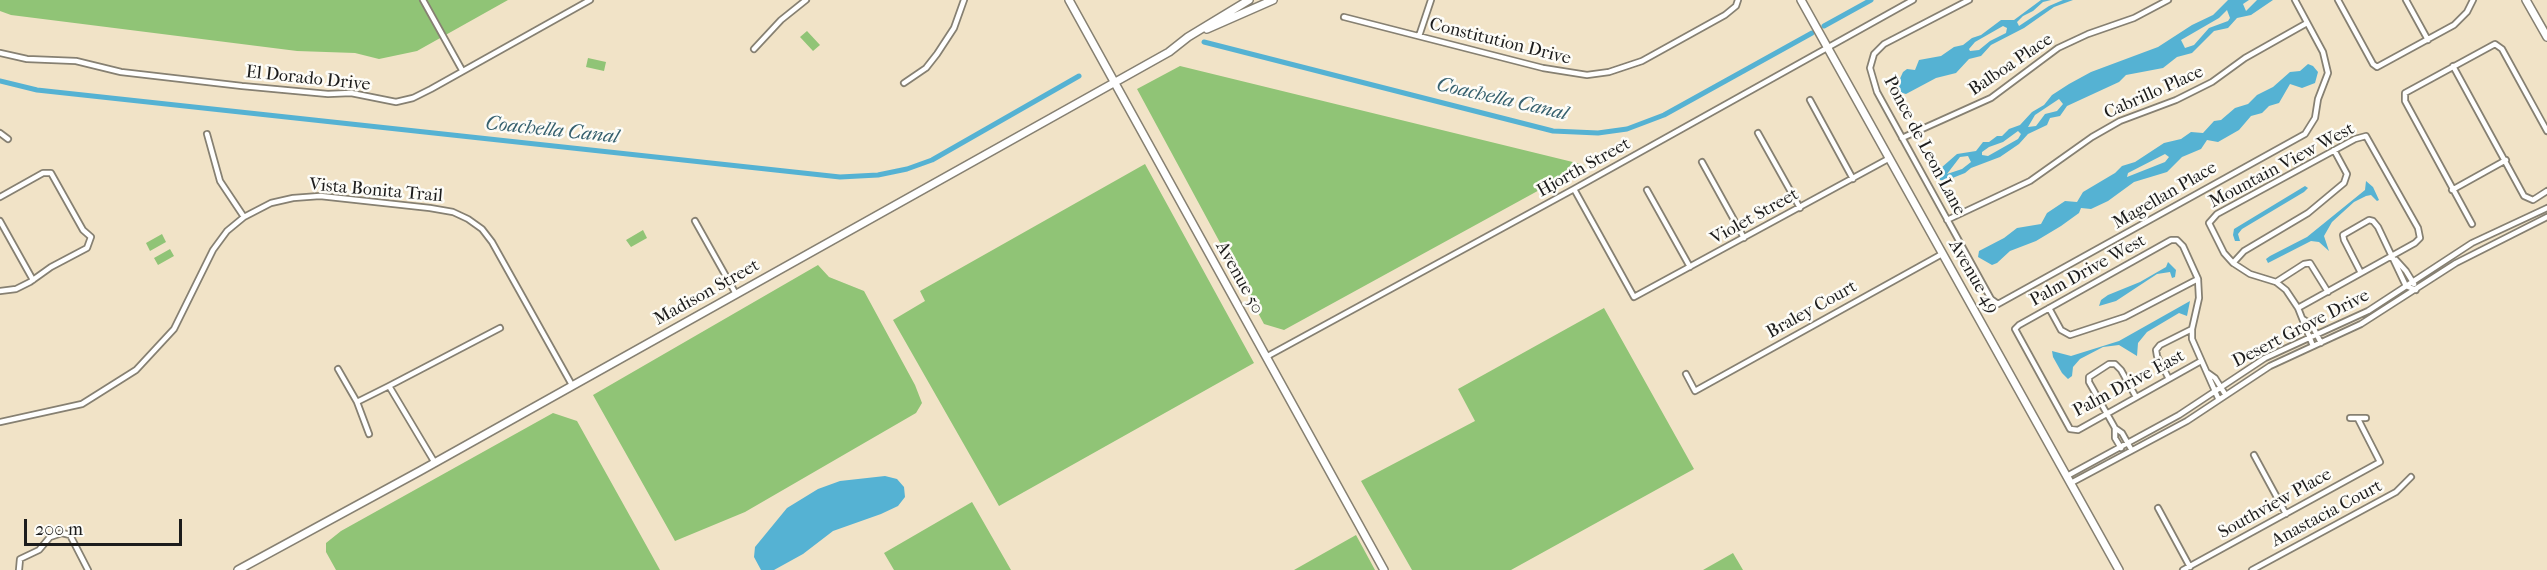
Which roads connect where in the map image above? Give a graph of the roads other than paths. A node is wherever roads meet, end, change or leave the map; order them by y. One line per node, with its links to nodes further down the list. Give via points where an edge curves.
1 (423, 0): 29 (street)
2 (590, 0): 29 (street, El Dorado Drive)
3 (806, 0): 26 (street)
4 (964, 0): 31 (street, via 954,28 937,54 926,68)
5 (1069, 0): 30 (street, Avenue 50)
6 (1249, 0): 22 (street, Madison Street)
7 (1273, 0): 22 (street, Madison Street)
8 (1431, 0): 21 (street)
9 (1738, 0): 21 (street, Constitution Drive, via 1725,15 1641,61 1587,75)
10 (1800, 0): 25 (street, Avenue 49)
11 (1913, 0): 25 (street, Hjorth Street)
12 (1969, 0): 37 (street, Ponce de Leon Lane, via 1896,36 1877,49 1872,59 1874,86)
13 (2168, 0): 37 (street, Balboa Place, via 2058,48 1991,98)
14 (2295, 0): 20 (street, Magellan Place)
15 (2337, 0): 24 (street, via 2378,67)
16 (2406, 0): 24 (street)
17 (2474, 0): 24 (street, via 2454,25)
18 (2526, 0): 23 (street)
19 (1344, 17): 21 (street, Constitution Drive)
20 (2307, 22): 53 (street, Cabrillo Place, via 2204,87 2120,121 2036,178); 72 (street, Magellan Place, via 2327,63 2326,82 2315,118 2305,134)
21 (1419, 36)
22 (1188, 37): 30 (street, Madison Street, via 1169,52)
23 (2547, 37)
24 (2428, 40)
25 (1826, 47): 40 (street, Avenue 49); 44 (street, Hjorth Street)
26 (754, 49)
27 (0, 53): 29 (street, El Dorado Drive, via 242,87 351,93 396,102 413,98)
28 (2453, 66): 33 (street, via 2491,45 2500,46); 41 (street); 46 (street, via 2403,96)
29 (462, 70)
30 (1114, 81): 71 (street, Madison Street); 82 (street, Avenue 50)
31 (904, 83)
32 (1810, 100): 43 (street)
33 (2547, 131)
34 (0, 133): 38 (street)
35 (1758, 133): 49 (street)
36 (207, 134): 51 (street, via 220,181)
37 (1902, 138): 53 (street, Ponce de Leon Lane)
38 (8, 139)
39 (2334, 150): 59 (street, Mountain View West, via 2359,137 2368,137 2420,233 2419,241); 60 (street, via 2347,174 2344,183 2308,213 2244,250); 60 (street, Mountain View West, via 2217,214 2209,223)
40 (1888, 159): 43 (street, Violet Street); 58 (street, Avenue 49)
41 (2506, 159): 46 (street); 47 (street, via 2527,199 2533,201)
42 (1702, 162): 57 (street)
43 (1853, 179): 49 (street, Violet Street)
44 (1574, 189): 61 (street, Violet Street, via 1634,297); 82 (street, Hjorth Street)
45 (1647, 190): 61 (street)
46 (2452, 190): 56 (street)
47 (2547, 191)
48 (0, 197): 64 (street, via 43,173 51,173 83,230 91,237 89,246)
49 (1800, 208): 57 (street, Violet Street)
50 (2547, 208): 66 (street, Desert Grove Drive, via 2472,243)
51 (244, 217): 88 (street, Vista Bonita Trail, via 271,203 320,196 430,208 468,219 492,242); 100 (street, Vista Bonita Trail, via 213,250 174,329 136,370 82,404)
52 (2547, 217): 68 (street, Desert Grove Drive, via 2474,252)
53 (1947, 220): 72 (street, Ponce de Leon Lane, via 1991,299)
54 (0, 221): 64 (street)
55 (694, 221): 71 (street)
56 (2472, 225)
57 (1744, 238): 61 (street, Violet Street)
58 (1942, 254): 85 (street, Braley Court, via 1695,391); 111 (street, Avenue 49)
59 (2392, 255): 62 (street); 62 (street, via 2373,221 2347,231 2344,240); 66 (street); 67 (street)
60 (2233, 263): 65 (street, via 2250,274)
61 (1690, 267)
62 (2361, 273): 70 (street)
63 (2198, 279): 73 (street, via 2125,317 2070,335 2061,330); 73 (street, Palm Drive West, via 2182,246 2171,240); 77 (street, via 2199,298)
64 (33, 280): 69 (street, via 16,289)
65 (2276, 282): 70 (street, via 2310,263); 74 (street)
66 (2412, 282): 67 (street, Desert Grove Drive); 68 (street)
67 (2406, 286): 68 (street); 78 (street, Desert Grove Drive, via 2368,311)
68 (2416, 290): 80 (street, Desert Grove Drive, via 2369,320)
69 (0, 291)
70 (2328, 292): 74 (street)
71 (736, 294): 88 (street, Madison Street)
72 (1998, 304)
73 (2049, 308): 102 (street, Palm Drive West, via 2015,329)
74 (2298, 308): 75 (street)
75 (2303, 319): 78 (street); 79 (street)
76 (500, 328): 89 (street)
77 (2192, 329): 83 (street); 87 (street, via 2156,350)
78 (2317, 335): 79 (street, Desert Grove Drive); 80 (street)
79 (2309, 338): 81 (street); 90 (street, Desert Grove Drive, via 2260,361)
80 (2320, 343): 81 (street, Desert Grove Drive)
81 (2313, 346): 92 (street, Desert Grove Drive, via 2270,366)
82 (1266, 357): 118 (street, Avenue 50)
83 (2201, 361): 86 (street); 87 (street, Palm Drive East)
84 (338, 369): 95 (street)
85 (1686, 374)
86 (2208, 374): 90 (street); 91 (street)
87 (2169, 379): 93 (street, Palm Drive East)
88 (572, 385): 109 (street, Madison Street)
89 (389, 386): 95 (street); 109 (street)
90 (2221, 387): 91 (street, Desert Grove Drive); 92 (street)
91 (2215, 392): 94 (street); 104 (street, Desert Grove Drive)
92 (2225, 394): 94 (street, Desert Grove Drive)
93 (2136, 397): 96 (street, Palm Drive East); 96 (street, via 2115,364 2094,372 2089,382)
94 (2218, 398): 106 (street, Desert Grove Drive, via 2180,425)
95 (357, 402): 103 (street)
96 (2107, 414): 101 (street); 102 (street, Palm Drive East, via 2078,430)
97 (2350, 418): 99 (street)
98 (2366, 418): 99 (street)
99 (2358, 419): 113 (street, Southview Place, via 2380,462)
100 (0, 422)
101 (2115, 428): 104 (street); 105 (street)
102 (2070, 429)
103 (369, 434)
104 (2127, 443): 105 (street, Desert Grove Drive); 106 (street)
105 (2120, 447): 107 (street); 111 (street, Desert Grove Drive)
106 (2131, 449): 107 (street, Desert Grove Drive)
107 (2123, 453): 111 (street, Desert Grove Drive)
108 (2253, 455): 113 (street)
109 (435, 463): 117 (street, Madison Street)
110 (2411, 477): 121 (street, Anastacia Court, via 2396,492)
111 (2069, 479): 119 (street, Avenue 49)
112 (2158, 508): 114 (street)
113 (2286, 514): 114 (street, Southview Place)
114 (2190, 567): 120 (street, Southview Place)
115 (19, 570): 116 (street, via 18,563 23,557 39,550 50,537 66,533)
116 (88, 570)
117 (238, 570)
118 (1384, 570)
119 (2119, 570)
120 (2183, 570)
121 (2252, 570)

